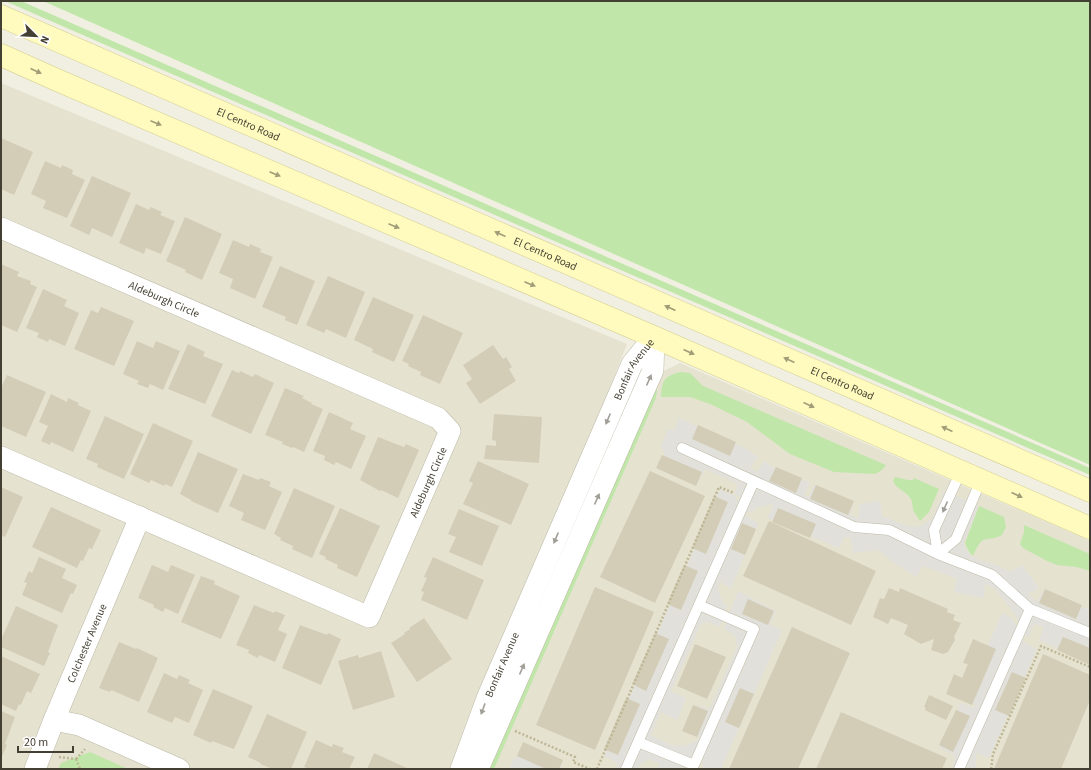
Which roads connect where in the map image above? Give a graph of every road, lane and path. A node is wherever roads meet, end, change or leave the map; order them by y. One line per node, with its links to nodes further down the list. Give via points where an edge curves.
1 (1, 16): 10 (main road, El Centro Road, one-way to 1)
2 (1, 55): 4 (main road, one-way to 4)
3 (1, 228): 12 (street, Aldeburgh Circle, via 438,418 450,431 369,617)
4 (654, 337): 7 (main road, one-way to 7); 28 (street, Bonfair Avenue, one-way to 28, via 632,364 488,696); 29 (street, Bonfair Avenue, one-way to 4, via 653,370)
5 (682, 448): 9 (lane)
6 (1, 457): 12 (street, Aldeburgh Circle)
7 (961, 471): 8 (main road); 14 (lane, one-way to 14, via 934,530)
8 (981, 480): 13 (main road, one-way to 13); 14 (lane, via 956,539)
9 (754, 481): 14 (lane, via 854,527 889,530); 15 (lane)
10 (1090, 492)
11 (734, 494): 31 (path, via 719,487)
12 (140, 517): 19 (street, Colchester Avenue)
13 (1090, 528)
14 (938, 554): 16 (lane, via 992,575)
15 (699, 605): 21 (lane); 21 (lane, via 754,629 694,764)
16 (1030, 610): 17 (lane); 33 (lane)
17 (1090, 633)
18 (1090, 667): 34 (path, via 1041,646 993,754)
19 (54, 720): 25 (street, Colchester Avenue); 27 (street, via 79,725)
20 (512, 730): 30 (path, via 575,757 573,762)
21 (638, 742): 32 (lane)
22 (86, 746): 24 (path)
23 (56, 757): 24 (path)
24 (76, 759): 26 (path)
25 (35, 769)
26 (80, 769)
27 (179, 769)
28 (461, 769)
29 (478, 769)
30 (590, 769)
31 (597, 769)
32 (626, 769)
33 (959, 769)
34 (991, 769)

